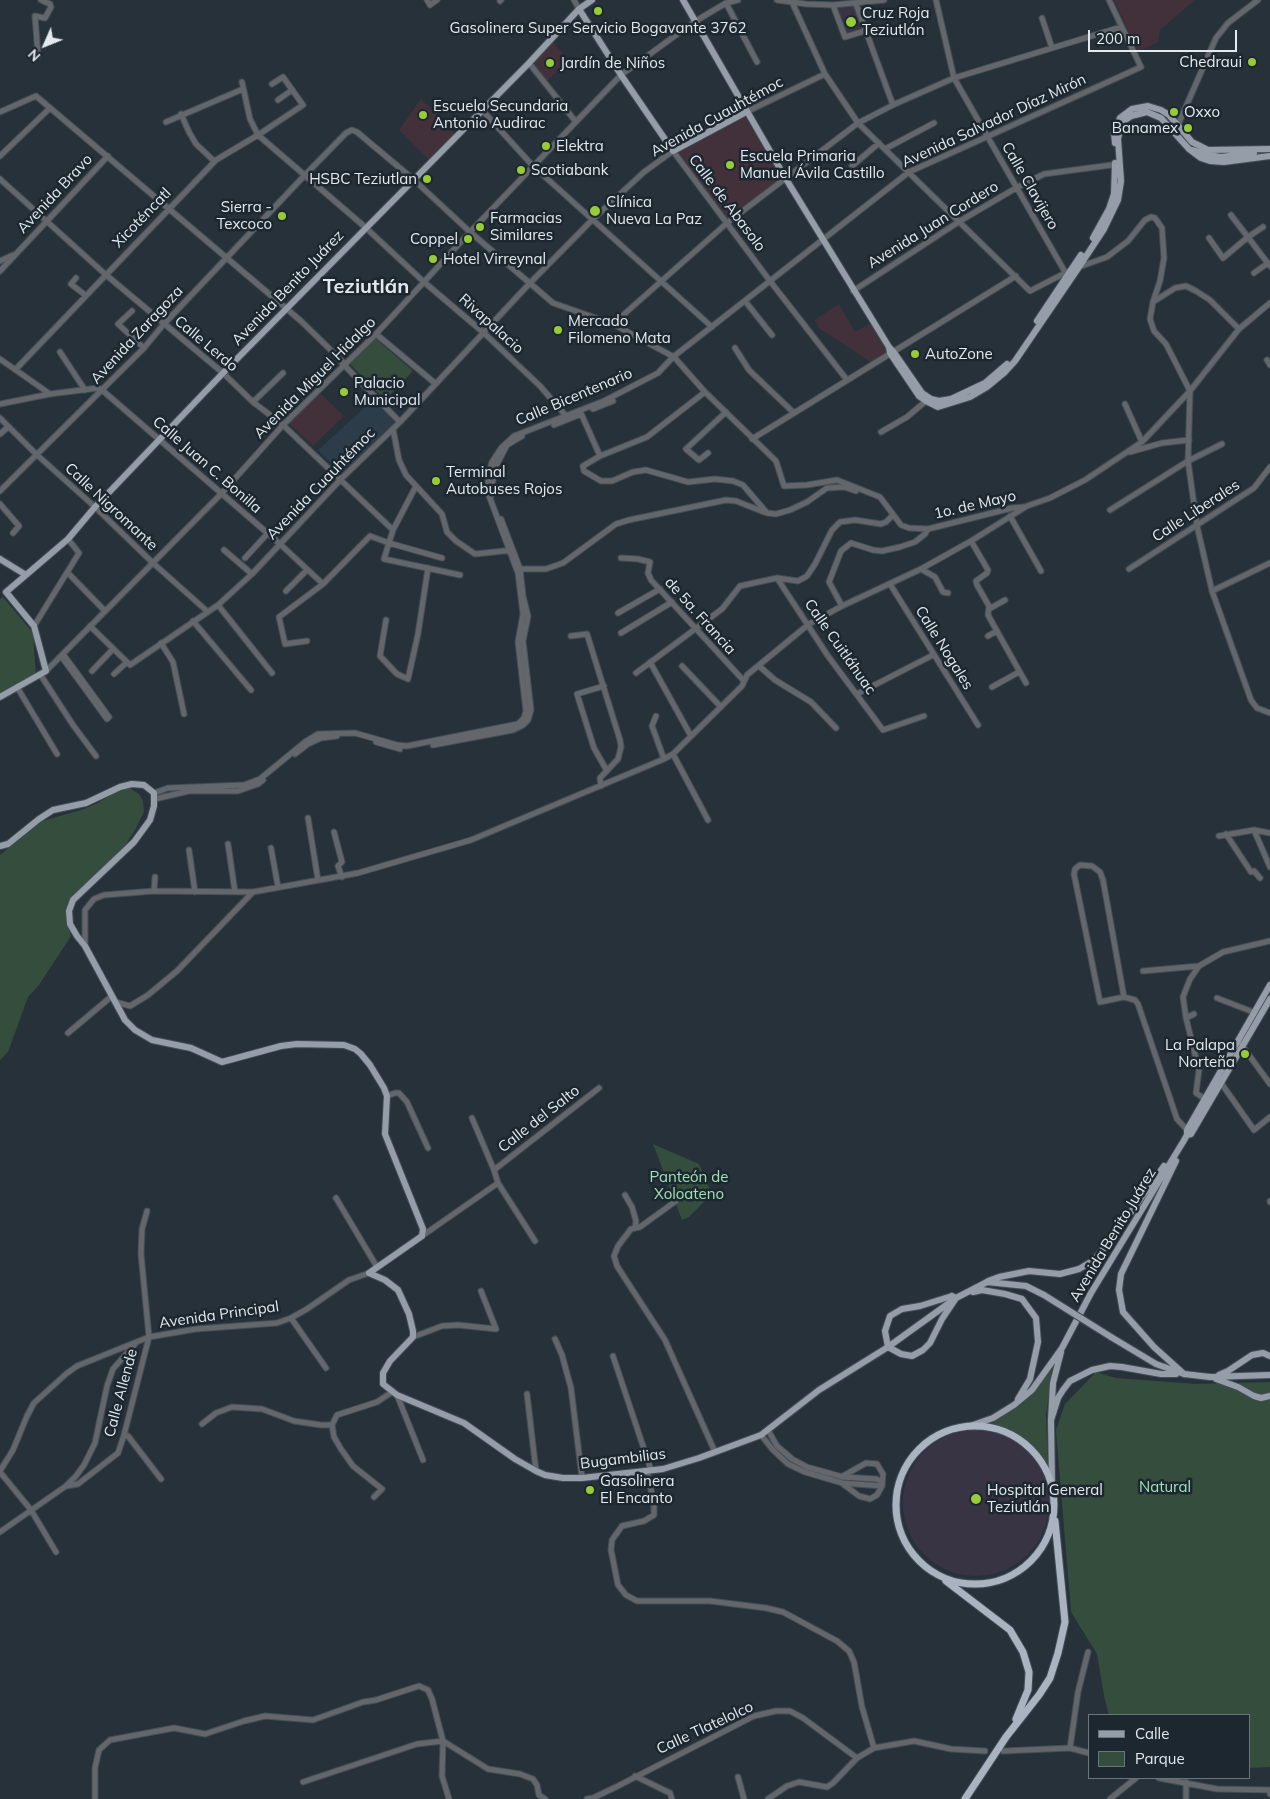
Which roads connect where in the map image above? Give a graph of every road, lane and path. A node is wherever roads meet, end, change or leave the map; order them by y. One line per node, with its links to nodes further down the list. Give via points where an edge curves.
1 (41, 0): 24 (street, via 51,7 46,18 34,16)
2 (427, 0): 3 (street, via 430,5)
3 (437, 0)
4 (574, 0): 18 (street)
5 (592, 0): 18 (main road, Avenida Benito Juárez)
6 (683, 0): 20 (main road)
7 (738, 0): 15 (street, Avenida Miguel Hidalgo)
8 (777, 0): 13 (street)
9 (884, 0): 16 (street)
10 (936, 0): 29 (street, Calle Clavijero)
11 (1109, 0): 21 (street)
12 (1258, 0): 43 (street, via 1228,23 1216,38)
13 (792, 2): 14 (street); 27 (street)
14 (805, 2): 17 (street)
15 (726, 3): 20 (street, Avenida Miguel Hidalgo); 25 (street)
16 (857, 4): 17 (street); 22 (street)
17 (833, 5): 22 (street, via 845,37)
18 (580, 9): 26 (main road, Avenida Benito Juárez); 28 (main road, Calle de Abasolo)
19 (1042, 18): 23 (street)
20 (694, 22): 28 (street, Avenida Miguel Hidalgo); 39 (main road)
21 (1121, 27): 23 (street); 46 (street, Avenida Salvador Díaz Mirón, via 1141,67)
22 (866, 29): 35 (street)
23 (1052, 48): 29 (street)
24 (38, 56)
25 (757, 62)
26 (529, 63): 37 (main road, Avenida Benito Juárez); 40 (street)
27 (825, 74): 39 (street, Avenida Cuauhtémoc); 41 (street)
28 (621, 75): 40 (street, Avenida Miguel Hidalgo); 52 (main road, Calle de Abasolo)
29 (954, 78): 35 (street); 46 (street, Calle Clavijero)
30 (242, 82): 32 (street)
31 (272, 84): 33 (street, via 283,76)
32 (244, 90): 45 (street, via 250,119); 57 (street, via 182,115 198,143)
33 (292, 90): 34 (street); 45 (street, Xicoténcatl, via 303,105)
34 (278, 100)
35 (894, 104): 41 (street)
36 (50, 108): 38 (street, via 36,96); 54 (street); 55 (street)
37 (482, 110): 59 (street); 64 (main road, Avenida Benito Juárez)
38 (0, 112)
39 (746, 112): 52 (main road, Avenida Cuauhtémoc); 65 (main road)
40 (576, 122): 59 (street, Avenida Miguel Hidalgo)
41 (858, 123): 48 (street); 65 (street)
42 (934, 123): 49 (street)
43 (1178, 124): 44 (street); 47 (main road); 58 (main road, via 1161,110 1148,106 1132,109 1120,118 1114,133)
44 (1175, 132): 50 (main road); 58 (main road, via 1161,118 1147,112 1131,116 1120,129)
45 (258, 135): 57 (street, Xicoténcatl); 62 (street, Rivapalacio)
46 (987, 136): 61 (street, Avenida Salvador Díaz Mirón); 66 (street, Calle Clavijero)
47 (1192, 142): 51 (main road, via 1208,150); 53 (main road)
48 (879, 143): 49 (street); 60 (street)
49 (885, 149): 61 (street)
50 (1189, 149): 53 (main road); 56 (main road, via 1210,162)
51 (1270, 150): 53 (main road, via 1221,157)
52 (673, 151): 69 (street, Avenida Cuauhtémoc, via 644,172); 72 (street, Calle de Abasolo)
53 (1203, 153)
54 (0, 156)
55 (108, 156): 67 (street); 70 (street, Avenida Bravo)
56 (1270, 156)
57 (215, 160): 67 (street, Xicoténcatl)
58 (1118, 164): 66 (street, Avenida Juan Cordero, via 1044,174); 83 (main road, via 1121,181 1118,200)
59 (533, 166): 69 (street); 75 (street, Avenida Miguel Hidalgo)
60 (852, 166)
61 (908, 172): 71 (street); 78 (street, Avenida Salvador Díaz Mirón)
62 (305, 176): 64 (street, Avenida Zaragoza, via 352,130); 73 (street, Rivapalacio); 80 (street, Avenida Zaragoza)
63 (0, 179): 70 (street, Calle Lerdo)
64 (413, 179): 73 (main road, Avenida Benito Juárez); 75 (street)
65 (786, 179): 72 (street); 78 (main road)
66 (1016, 188): 71 (street, Avenida Juan Cordero); 83 (street, Calle Clavijero)
67 (168, 209): 80 (street); 86 (street, Xicoténcatl)
68 (1230, 215): 76 (street)
69 (592, 220): 91 (street); 92 (street, Avenida Cuauhtémoc)
70 (47, 221): 79 (street, Avenida Bravo); 86 (street, Calle Lerdo)
71 (960, 221): 87 (street); 93 (street, Avenida Juan Cordero)
72 (727, 223): 89 (street, Calle de Abasolo); 91 (street)
73 (365, 227): 90 (street, Rivapalacio); 98 (main road, Avenida Benito Juárez)
74 (1263, 227): 76 (street)
75 (470, 232): 90 (street, Avenida Miguel Hidalgo); 92 (street)
76 (1248, 237): 77 (street, via 1223,258); 82 (street)
77 (1209, 238)
78 (822, 239): 89 (street, Avenida Salvador Díaz Mirón); 93 (main road)
79 (18, 252): 81 (street); 84 (street, Avenida Bravo)
80 (227, 258): 98 (street); 101 (street, Avenida Zaragoza)
81 (0, 261)
82 (1269, 264): 85 (street)
83 (1072, 269): 87 (street, via 1030,291); 96 (street, via 1107,258 1128,241 1145,220 1155,218 1162,228 1164,258); 124 (main road, via 1013,358 1001,370 985,383 951,399 939,401); 125 (main road, via 1015,361 987,388 938,407)
84 (0, 271)
85 (1254, 273)
86 (105, 274): 94 (street, Xicoténcatl); 101 (street, Calle Lerdo)
87 (1016, 276): 109 (street)
88 (76, 278): 94 (street, via 71,284)
89 (770, 281): 95 (street, Avenida Salvador Díaz Mirón); 117 (street, Calle de Abasolo)
90 (424, 282): 104 (street, Rivapalacio); 105 (street, Avenida Miguel Hidalgo)
91 (660, 282): 100 (street); 102 (street)
92 (530, 283): 100 (street, via 553,303); 104 (street, Avenida Cuauhtémoc)
93 (853, 291): 109 (main road)
94 (85, 295): 114 (street, Xicoténcatl)
95 (745, 301): 102 (street, Avenida Salvador Díaz Mirón); 106 (street)
96 (1153, 302): 103 (street, via 1175,288 1186,286 1210,300); 122 (street, via 1150,319 1154,331 1166,344)
97 (1270, 303): 103 (street)
98 (287, 310): 113 (street); 115 (main road, Avenida Benito Juárez)
99 (132, 311): 107 (street, via 118,324)
100 (613, 324): 111 (street)
101 (164, 325): 107 (street, Avenida Zaragoza); 115 (street, Calle Lerdo)
102 (712, 327): 111 (street, Avenida Salvador Díaz Mirón)
103 (1239, 330): 122 (street)
104 (484, 333): 118 (street, Avenida Cuauhtémoc); 133 (street, Rivapalacio, via 540,386)
105 (376, 334): 113 (street, Avenida Miguel Hidalgo); 118 (street)
106 (772, 335)
107 (144, 348): 119 (street, Avenida Zaragoza)
108 (735, 348): 131 (street, via 749,370)
109 (891, 350): 117 (street); 124 (main road)
110 (60, 352): 120 (street)
111 (674, 356): 121 (street); 129 (street, Calle Bicentenario, via 658,373)
112 (0, 358): 114 (street)
113 (344, 364): 134 (street); 135 (street, Avenida Miguel Hidalgo)
114 (16, 369): 123 (street)
115 (223, 373): 126 (street, Calle Lerdo); 141 (main road, Avenida Benito Juárez)
116 (283, 373): 126 (street)
117 (847, 380): 131 (street)
118 (436, 384): 134 (street, Avenida Cuauhtémoc)
119 (100, 389): 120 (street); 141 (street, Calle Juan C. Bonilla); 146 (street, Avenida Zaragoza)
120 (85, 390): 123 (street)
121 (705, 392): 130 (street); 148 (street, via 647,437)
122 (1190, 392): 142 (street); 143 (street)
123 (50, 394): 127 (street)
124 (920, 394): 125 (main road)
125 (926, 401): 138 (street)
126 (253, 402): 135 (street, Calle Lerdo)
127 (0, 404)
128 (1125, 404): 143 (street)
129 (581, 412): 133 (street, Calle Bicentenario); 148 (street)
130 (726, 412): 140 (street); 145 (street, via 686,449 699,460)
131 (794, 413): 140 (street)
132 (0, 418): 136 (street, Calle Nigromante)
133 (567, 418): 173 (street, Calle Bicentenario, via 514,436 492,462 488,492)
134 (400, 422): 137 (street, Avenida Cuauhtémoc)
135 (283, 425): 151 (street, Calle Lerdo); 154 (street, Avenida Miguel Hidalgo)
136 (8, 427): 139 (street); 146 (street, Calle Nigromante)
137 (393, 428): 151 (street, Avenida Cuauhtémoc); 152 (street, via 398,460 406,476)
138 (881, 432)
139 (0, 434)
140 (752, 439): 155 (street, via 776,461 784,486 837,480)
141 (160, 440): 154 (street, Calle Juan C. Bonilla); 158 (main road, Avenida Benito Juárez)
142 (1189, 440): 147 (street, via 1162,443); 149 (street)
143 (1142, 442): 147 (street)
144 (1222, 444): 149 (street)
145 (708, 453)
146 (36, 454): 153 (street, Avenida Zaragoza); 158 (street, Calle Nigromante)
147 (1124, 454): 157 (street, via 1085,480)
148 (600, 456): 160 (street, via 583,466 584,471 601,481 612,482 646,470 688,482 733,481 743,485)
149 (1188, 461): 159 (street); 163 (street)
150 (1270, 467): 163 (street, Calle Liberales, via 1254,488)
151 (341, 479): 165 (street, Calle Lerdo); 171 (street, Avenida Cuauhtémoc)
152 (416, 486): 165 (street); 173 (street, via 442,514 447,532 456,542 475,554)
153 (0, 492)
154 (221, 494): 167 (street, Calle Juan C. Bonilla); 178 (street, Avenida Miguel Hidalgo)
155 (880, 497): 160 (street, via 844,488 826,488 790,510); 161 (street)
156 (0, 504): 166 (street, via 20,526)
157 (1027, 506): 162 (street); 164 (street, 1o. de Mayo)
158 (95, 508): 168 (main road, Avenida Benito Juárez); 178 (street, Calle Nigromante)
159 (1110, 510)
160 (767, 513): 181 (street, via 726,500 628,520 616,524 563,563 546,569)
161 (893, 515): 164 (street, via 901,526); 190 (street, via 881,524 855,520 840,522 832,530 807,576 798,581)
162 (1010, 516): 169 (street); 185 (street)
163 (1197, 526): 183 (street, Calle Liberales); 195 (street)
164 (928, 529): 201 (street, via 915,542 900,547 882,551 851,543 841,551 829,582)
165 (393, 530): 170 (street)
166 (13, 533)
167 (268, 533): 171 (street, Calle Juan C. Bonilla); 174 (street)
168 (68, 539): 186 (street, via 79,553); 188 (main road, Avenida Benito Juárez)
169 (972, 541): 182 (street); 202 (street, via 988,570 976,581)
170 (389, 543): 175 (street); 180 (street, via 384,559); 191 (street, via 370,536)
171 (280, 544): 184 (street, Calle Juan C. Bonilla); 187 (street, Avenida Cuauhtémoc)
172 (224, 550): 187 (street)
173 (512, 550): 181 (street); 253 (street, via 523,614 518,642 526,711 518,724 407,746 355,733 318,734 260,779 244,785 168,788)
174 (245, 558)
175 (442, 558)
176 (621, 558): 193 (street, de 5a. Francia, via 650,562 648,573)
177 (0, 559): 188 (main road)
178 (153, 563): 203 (street, Avenida Miguel Hidalgo); 204 (street, Calle Nigromante)
179 (1270, 563): 195 (street)
180 (428, 568): 189 (street); 206 (street, via 408,678 397,674 380,656)
181 (520, 569): 253 (street, via 528,616 523,641 531,710 523,725 514,730 407,749 357,736 321,738 308,744 258,784 246,789)
182 (921, 569): 192 (street); 197 (street, via 935,577 943,592)
183 (1129, 569)
184 (307, 570): 191 (street, Calle Juan C. Bonilla); 194 (street)
185 (1041, 572)
186 (68, 574): 203 (street); 210 (street)
187 (252, 574): 200 (street, Avenida Cuauhtémoc)
188 (26, 575): 196 (main road, Avenida Benito Juárez)
189 (460, 575)
190 (777, 578): 208 (street, Calle Cuitláhuac); 211 (street, via 740,586 722,609)
191 (323, 584): 216 (street, via 279,617 285,644)
192 (890, 584): 201 (street); 220 (street, Calle Nogales)
193 (660, 589): 199 (street, de 5a. Francia); 205 (street)
194 (286, 591)
195 (1212, 591): 240 (street, via 1251,700 1257,708)
196 (3, 593): 210 (main road)
197 (948, 593)
198 (1005, 600): 202 (street)
199 (672, 602): 211 (street, de 5a. Francia); 213 (street)
200 (218, 605): 204 (street, Avenida Cuauhtémoc); 228 (street)
201 (842, 606): 208 (street)
202 (988, 609): 212 (street)
203 (105, 611): 209 (street, Avenida Miguel Hidalgo)
204 (208, 612): 207 (street, Avenida Cuauhtémoc)
205 (618, 613)
206 (386, 620)
207 (193, 621): 217 (street, Avenida Cuauhtémoc); 236 (street)
208 (808, 624): 224 (street); 237 (street, Calle Cuitláhuac)
209 (90, 626): 218 (street); 219 (street, Avenida Miguel Hidalgo)
210 (35, 629): 227 (main road)
211 (694, 629): 221 (street); 231 (street, de 5a. Francia)
212 (997, 631): 215 (street); 226 (street)
213 (622, 633)
214 (571, 636): 233 (street, via 587,634)
215 (988, 636)
216 (307, 641)
217 (161, 642): 222 (street, Avenida Cuauhtémoc); 241 (street, via 173,662)
218 (113, 650): 222 (street); 225 (street)
219 (62, 655): 219 (street, via 107,719 109,717); 227 (street, Avenida Miguel Hidalgo)
220 (933, 655): 237 (street); 244 (street, Calle Nogales)
221 (650, 662): 229 (street); 246 (street)
222 (128, 663): 230 (street, Avenida Cuauhtémoc)
223 (682, 666): 239 (street)
224 (759, 666): 231 (street); 245 (street, via 811,702)
225 (92, 671)
226 (1019, 672): 232 (street); 235 (street)
227 (43, 673): 234 (main road, Avenida Miguel Hidalgo); 249 (street)
228 (272, 673)
229 (636, 673)
230 (114, 674)
231 (744, 681): 239 (street)
232 (1026, 683)
233 (604, 686): 251 (street, via 620,747 618,759); 251 (street, via 577,694 594,748)
234 (17, 687): 238 (main road, Avenida Miguel Hidalgo); 247 (street)
235 (992, 687)
236 (251, 690)
237 (857, 694): 243 (street, Calle Cuitláhuac, via 883,730)
238 (0, 697)
239 (721, 707): 246 (street)
240 (1270, 713)
241 (184, 714)
242 (656, 716): 250 (street, via 652,726)
243 (924, 716)
244 (978, 726)
245 (836, 728)
246 (691, 736): 248 (street)
247 (57, 754)
248 (673, 754): 250 (street); 255 (street)
249 (96, 756)
250 (664, 759): 252 (street)
251 (606, 771): 252 (street, via 600,778)
252 (601, 786): 267 (street, via 471,840)
253 (154, 796): 262 (main road, via 144,785 120,787 86,803 52,810 8,844); 276 (main road, via 150,820 134,842 74,900 69,911 70,924)
254 (308, 818): 269 (street)
255 (708, 820)
256 (1254, 830): 258 (street); 259 (street); 265 (street)
257 (334, 832): 267 (street, via 342,862 338,866)
258 (1270, 833)
259 (1226, 834): 260 (street); 268 (street)
260 (1219, 836)
261 (228, 844): 273 (street)
262 (0, 846)
263 (271, 848): 270 (street)
264 (189, 850): 272 (street)
265 (1270, 867)
266 (155, 877): 271 (street)
267 (342, 877): 269 (street)
268 (1260, 878)
269 (318, 880): 270 (street)
270 (278, 887): 274 (street)
271 (154, 891): 272 (street); 276 (street, via 104,895 94,899 85,910)
272 (195, 892): 273 (street)
273 (235, 892): 274 (street)
274 (253, 892): 283 (street, via 177,971 148,995 130,1006)
275 (1270, 942): 277 (street, via 1223,952)
276 (85, 946): 283 (main road)
277 (1199, 966): 278 (street); 286 (street, via 1183,997)
278 (1143, 971)
279 (1270, 985): 284 (main road, Avenida Benito Juárez)
280 (1124, 997): 280 (street, via 1100,1002 1074,874 1080,865 1092,866 1104,880); 296 (street, via 1138,1004 1177,1119)
281 (1217, 998): 284 (street)
282 (1270, 998): 288 (main road, Avenida Benito Juárez)
283 (114, 999): 287 (street); 292 (main road, via 125,1020 152,1040 191,1048 222,1062 281,1046 344,1045 361,1054)
284 (1254, 1012): 288 (main road, Avenida Benito Juárez)
285 (1194, 1014): 286 (street)
286 (1186, 1018): 293 (street, via 1199,1070 1196,1093)
287 (68, 1033)
288 (1240, 1044): 289 (main road, Avenida Benito Juárez); 290 (street)
289 (1219, 1081): 293 (main road, Avenida Benito Juárez); 294 (street, via 1254,1130); 296 (main road, Avenida Benito Juárez)
290 (1270, 1084)
291 (599, 1088): 299 (street, Calle del Salto)
292 (387, 1096): 298 (street, via 399,1094 407,1102); 306 (main road, via 385,1134 420,1221)
293 (1205, 1099): 296 (main road, Avenida Benito Juárez)
294 (1270, 1117)
295 (472, 1118): 299 (street)
296 (1188, 1133): 297 (main road, Avenida Benito Juárez)
297 (1184, 1142): 310 (main road, via 1094,1260 1080,1269 1060,1274 1030,1271); 320 (main road, Avenida Benito Juárez, via 1091,1293); 324 (main road, via 1121,1274 1119,1290 1123,1312)
298 (428, 1148)
299 (494, 1170): 300 (street)
300 (498, 1183): 306 (street); 307 (street)
301 (624, 1196): 305 (street, via 632,1207)
302 (336, 1198): 308 (street)
303 (676, 1201): 305 (street)
304 (147, 1211): 315 (street, Calle Allende, via 141,1254)
305 (636, 1228): 338 (street, via 631,1229 618,1246 614,1256 617,1266 665,1340)
306 (422, 1236): 308 (main road)
307 (535, 1241)
308 (377, 1267): 309 (main road)
309 (369, 1273): 314 (street, Avenida Principal, via 350,1280); 316 (main road, via 398,1290 409,1314)
310 (987, 1282): 312 (main road); 324 (main road, bridge, via 1026,1286 1044,1294 1156,1364)
311 (480, 1291): 316 (street, via 496,1329 442,1326)
312 (964, 1294): 313 (main road); 330 (main road, via 982,1290 1022,1299 1036,1318 1038,1342 1030,1379)
313 (956, 1298): 319 (main road, Bugambilias); 319 (main road, via 923,1350 912,1356); 319 (main road, via 952,1296 902,1309 890,1316 885,1331)
314 (291, 1318): 315 (street, Avenida Principal, via 277,1323 196,1329); 323 (street)
315 (149, 1337): 318 (street, Avenida Principal); 336 (street, Calle Allende)
316 (413, 1338): 327 (main road, Bugambilias, via 383,1373 383,1384)
317 (555, 1339): 343 (street, via 571,1388)
318 (137, 1342): 342 (street, Avenida Principal, via 77,1366 34,1404); 348 (street, via 113,1369 95,1443 76,1476)
319 (888, 1346): 335 (main road, Bugambilias, via 819,1390)
320 (1062, 1348): 330 (main road, via 1032,1390); 331 (main road, via 1053,1383)
321 (613, 1356): 341 (street)
322 (1270, 1356): 326 (main road, via 1263,1353 1252,1355 1228,1371)
323 (326, 1368)
324 (1184, 1374): 326 (main road); 331 (main road, via 1110,1366 1092,1370 1070,1381 1058,1398)
325 (1270, 1376): 326 (main road)
326 (1210, 1377): 329 (main road, via 1254,1396)
327 (394, 1394): 333 (street, via 337,1416); 339 (street); 340 (main road, Bugambilias, via 464,1423)
328 (527, 1394): 340 (street)
329 (1270, 1396)
330 (1014, 1405): 334 (main road, via 993,1418)
331 (1051, 1420): 346 (main road)
332 (202, 1424): 333 (street, via 216,1413 232,1407 262,1409 294,1421)
333 (332, 1425): 349 (street, via 334,1437 354,1466 382,1489)
334 (970, 1426): 346 (highway, via 996,1429 1028,1446 1043,1464); 354 (highway, via 940,1434 924,1444 908,1461 896,1496 897,1519 904,1540 922,1564)
335 (768, 1430): 337 (main road, Bugambilias); 345 (street, via 777,1446 792,1459)
336 (124, 1435): 344 (street); 348 (street, Calle Allende, via 118,1453 78,1484)
337 (760, 1435): 338 (main road, Bugambilias); 345 (street, via 788,1464 805,1472)
338 (715, 1452): 341 (main road, Bugambilias)
339 (423, 1460)
340 (536, 1471): 343 (main road, Bugambilias, via 563,1478)
341 (649, 1471): 343 (main road, Bugambilias); 358 (street, via 654,1515 622,1526 612,1540 618,1585 626,1595 637,1601 710,1601 766,1608 783,1612 837,1641 849,1651 854,1662)
342 (0, 1472): 350 (street)
343 (582, 1478)
344 (161, 1479)
345 (842, 1480): 347 (street); 347 (street, via 859,1496 870,1499 877,1495); 347 (street, via 866,1462 876,1464 883,1474)
346 (1052, 1483): 351 (highway)
347 (882, 1484)
348 (66, 1486): 350 (street)
349 (374, 1497)
350 (31, 1510): 352 (street); 353 (street)
351 (1055, 1518): 354 (highway, via 1035,1555 1016,1572 994,1580 962,1583); 356 (highway, via 1065,1622 1050,1678)
352 (0, 1532)
353 (56, 1552)
354 (939, 1576): 356 (highway, via 1010,1630 1027,1662 1026,1698)
355 (1088, 1652): 359 (street)
356 (1006, 1737): 379 (highway)
357 (443, 1742): 368 (street, via 417,1744); 372 (street, via 432,1699 428,1690 419,1686 313,1720 265,1716 205,1734 174,1728 110,1740 99,1750); 373 (street, via 442,1776); 374 (street, via 488,1769 533,1779 539,1795)
358 (874, 1748): 360 (street, via 914,1741 952,1749); 363 (street)
359 (1070, 1748): 361 (street); 362 (street)
360 (985, 1751)
361 (1003, 1751)
362 (1088, 1753)
363 (857, 1758): 364 (street, Calle Tlatelolco, via 803,1718 790,1711 776,1711 754,1716); 378 (street, via 827,1786 799,1782)
364 (635, 1776): 375 (street, Calle Tlatelolco); 376 (street, via 670,1793)
365 (738, 1777): 377 (street)
366 (1135, 1779): 380 (street)
367 (1166, 1779): 369 (street)
368 (303, 1782)
369 (1186, 1782): 370 (street, via 1217,1789); 381 (street)
370 (1270, 1790): 371 (street)
371 (1270, 1794)
372 (94, 1799)
373 (449, 1799)
374 (545, 1799)
375 (587, 1799)
376 (672, 1799)
377 (744, 1799)
378 (768, 1799)
379 (965, 1799)
380 (1110, 1799)
381 (1186, 1799)

